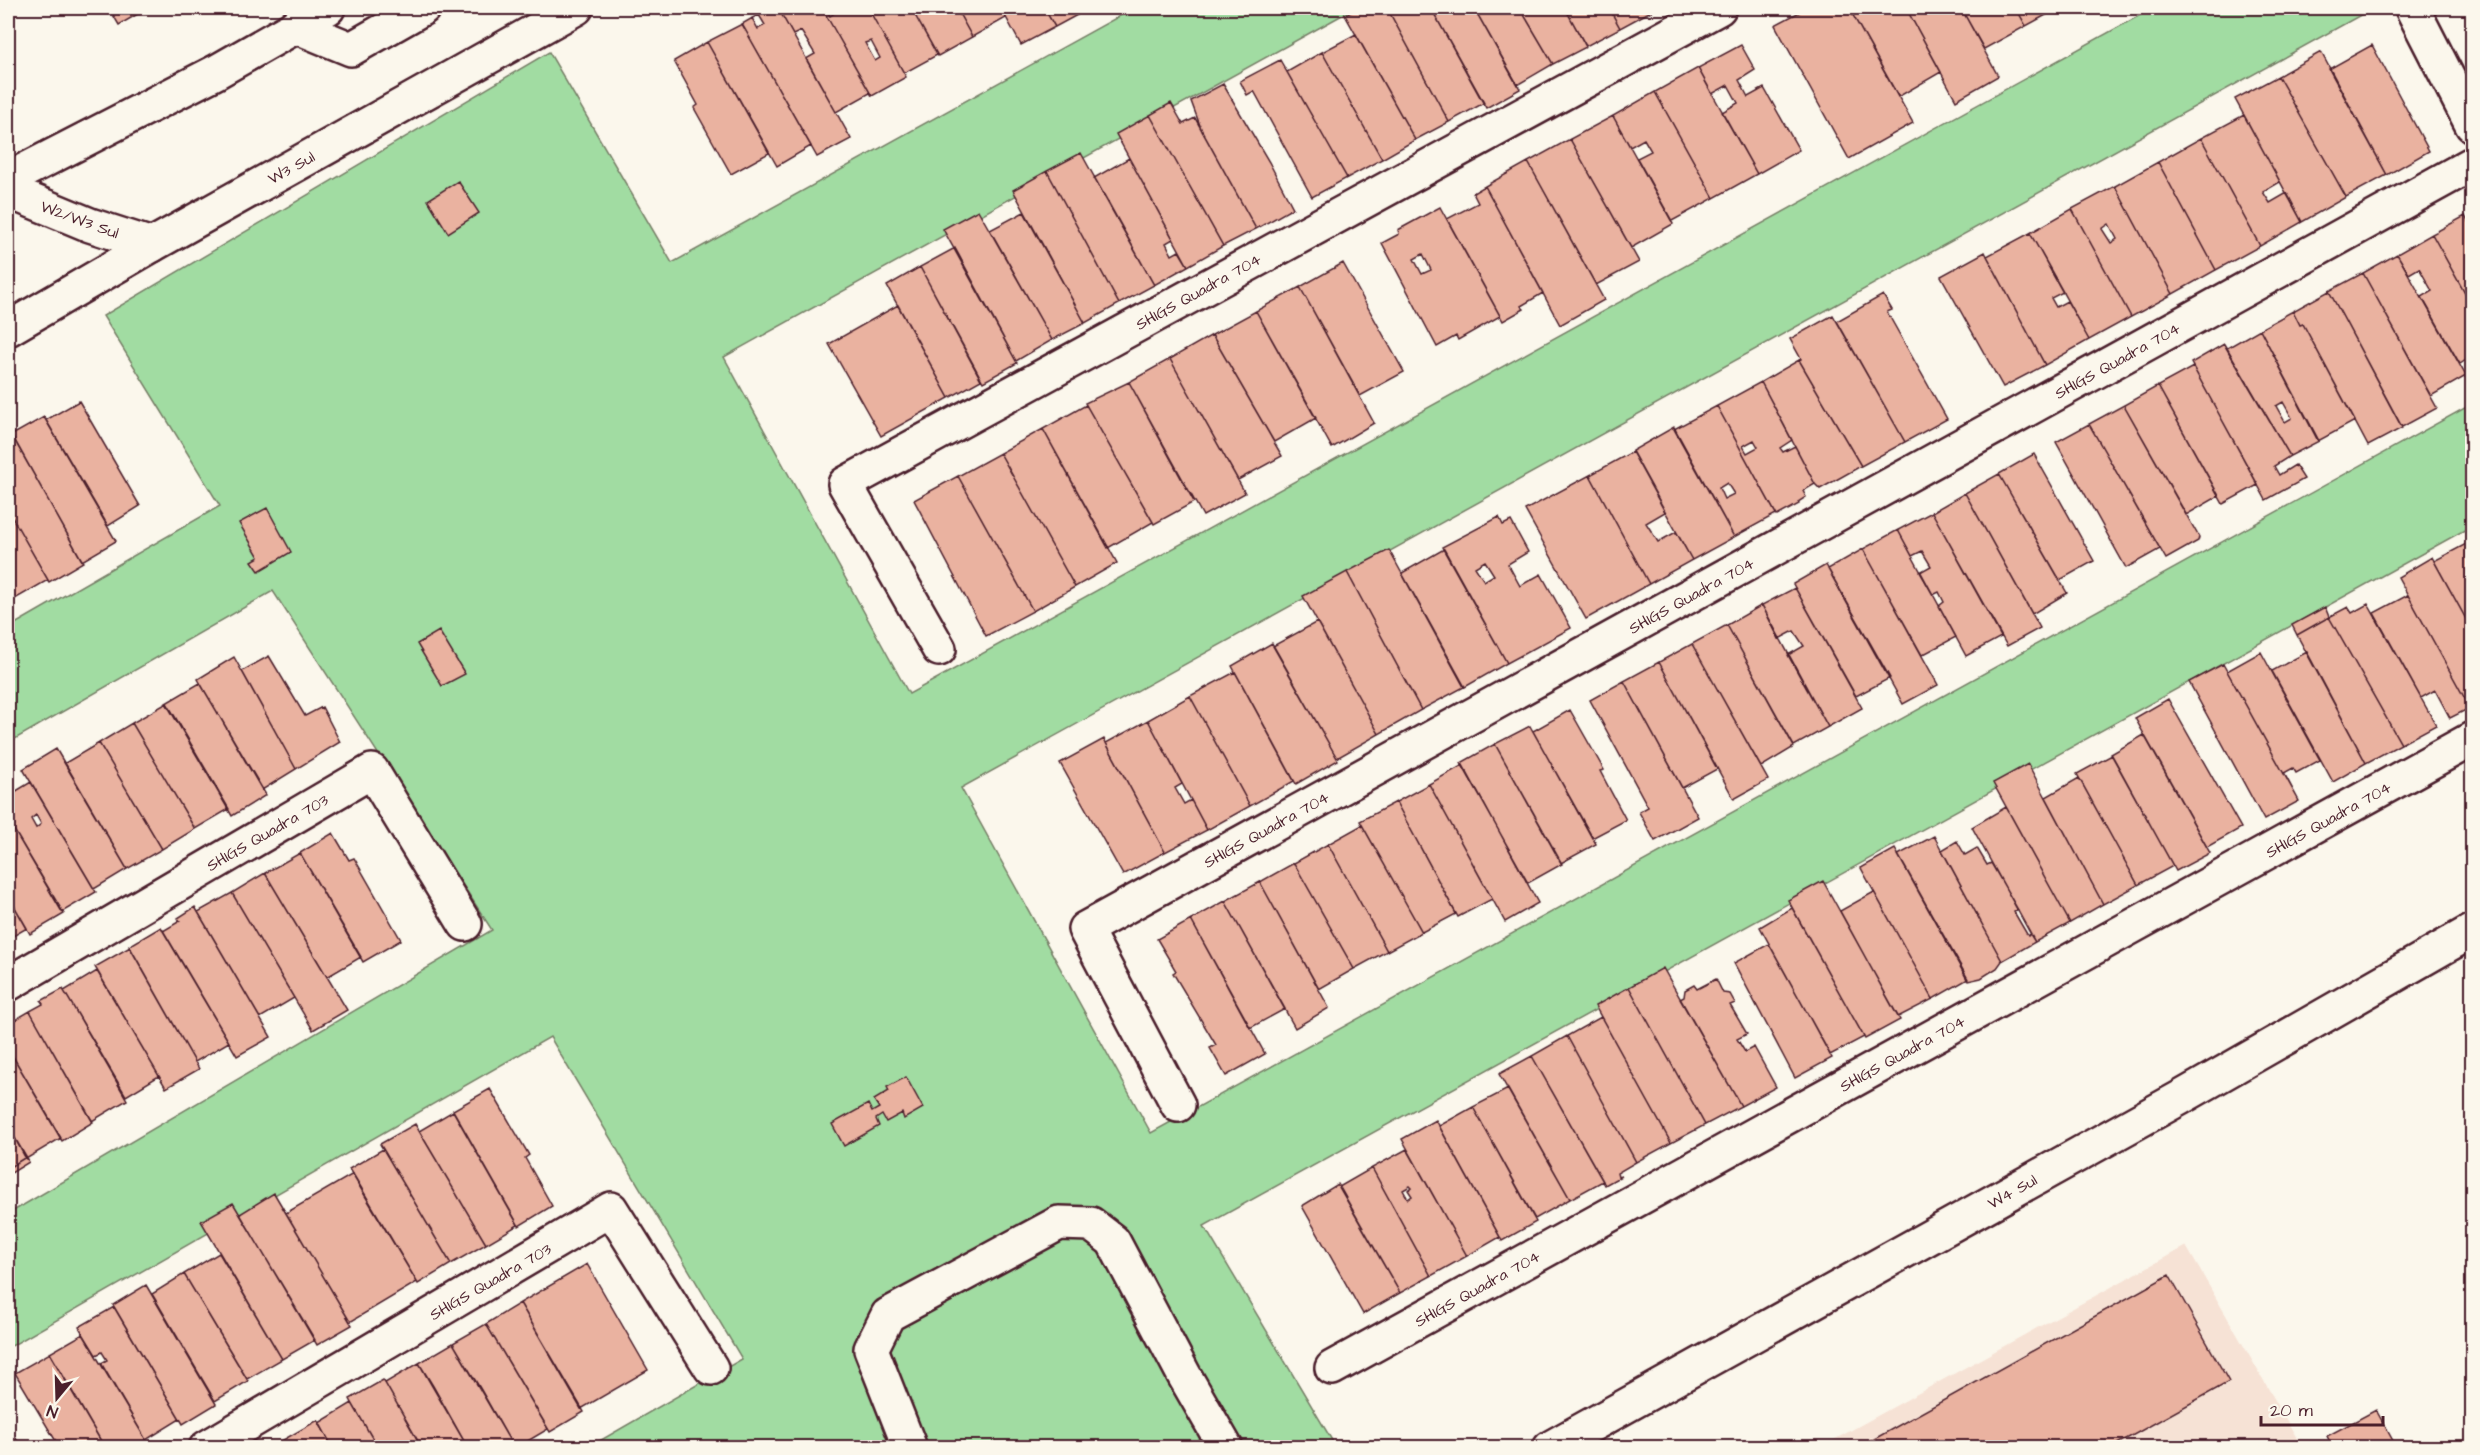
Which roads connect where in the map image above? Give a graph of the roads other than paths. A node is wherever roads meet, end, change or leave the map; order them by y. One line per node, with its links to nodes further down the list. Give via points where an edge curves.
1 (328, 8): 6 (street)
2 (423, 8): 6 (street, via 351,49)
3 (576, 8): 11 (street, W3 Sul)
4 (1719, 8): 13 (street, SHIGS Quadra 704, via 844,484)
5 (2412, 8): 7 (street)
6 (296, 26): 9 (street, via 216,72)
7 (2472, 125)
8 (2472, 164): 18 (street, SHIGS Quadra 704, via 1084,929)
9 (8, 179)
10 (8, 192): 11 (street, W2/W3 Sul)
11 (152, 245): 12 (street, W3 Sul)
12 (8, 329)
13 (939, 649)
14 (2472, 739): 20 (street, SHIGS Quadra 704)
15 (465, 924): 17 (street, SHIGS Quadra 703, via 372,771)
16 (2472, 931): 24 (street, W4 Sul)
17 (8, 984)
18 (1178, 1105)
19 (711, 1368): 21 (street, SHIGS Quadra 703, via 611,1209)
20 (1332, 1368)
21 (206, 1448)
22 (910, 1448): 23 (street, via 872,1349 888,1314 1059,1223 1091,1224 1113,1241)
23 (1227, 1448)
24 (1550, 1448)

